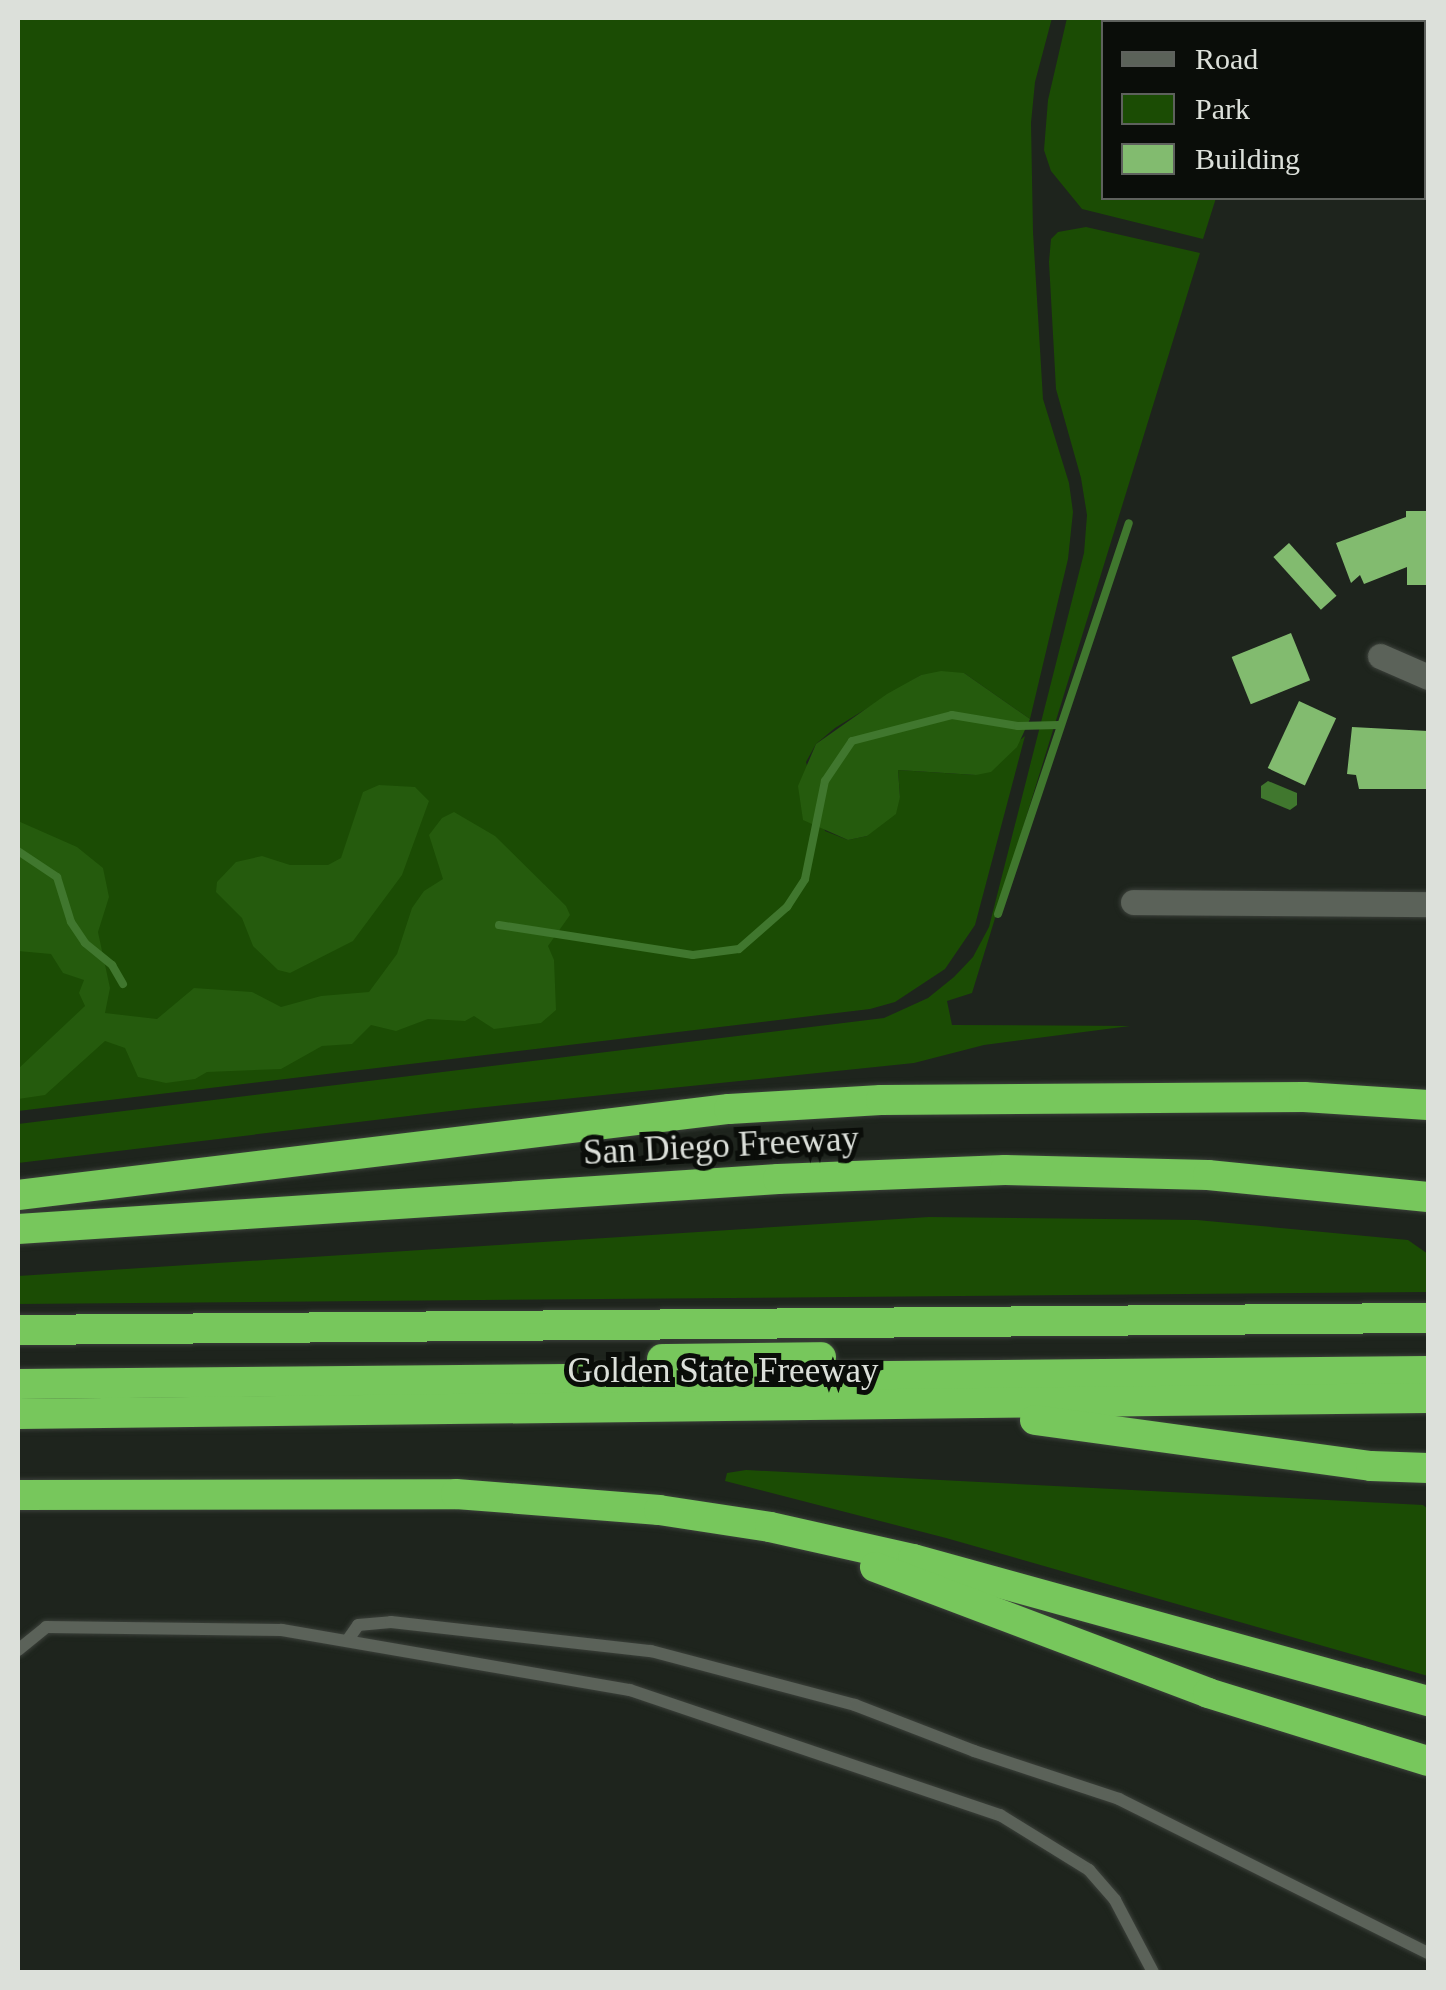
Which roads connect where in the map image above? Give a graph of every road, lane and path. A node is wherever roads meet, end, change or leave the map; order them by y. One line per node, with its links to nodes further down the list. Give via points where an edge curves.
1 (1380, 656): 2 (street)
2 (1428, 677)
3 (1133, 902): 4 (street)
4 (1428, 904)
5 (1428, 1105): 6 (highway, via 1304,1097 767,1107)
6 (18, 1195)
7 (1428, 1197): 8 (highway, San Diego Freeway, via 1208,1175 1005,1170)
8 (18, 1230)
9 (1428, 1318): 10 (highway, Golden State Freeway)
10 (18, 1330)
11 (1428, 1352): 12 (highway)
12 (18, 1365)
13 (1428, 1371): 14 (highway)
14 (18, 1384)
15 (1428, 1398): 16 (highway, Golden State Freeway)
16 (934, 1407): 17 (highway, Golden State Freeway); 18 (highway)
17 (18, 1414)
18 (1428, 1468)
19 (18, 1496): 20 (highway, via 456,1494 659,1510)
20 (770, 1527): 23 (highway, via 913,1559); 24 (highway, via 1208,1693)
21 (347, 1641): 22 (lane, via 282,1630 46,1627); 25 (lane, via 358,1625 391,1622 651,1651 855,1705 1119,1799); 26 (lane, via 630,1690 1000,1815 1089,1870 1115,1900)
22 (18, 1650)
23 (1428, 1701)
24 (1428, 1761)
25 (1428, 1954)
26 (1153, 1972)

